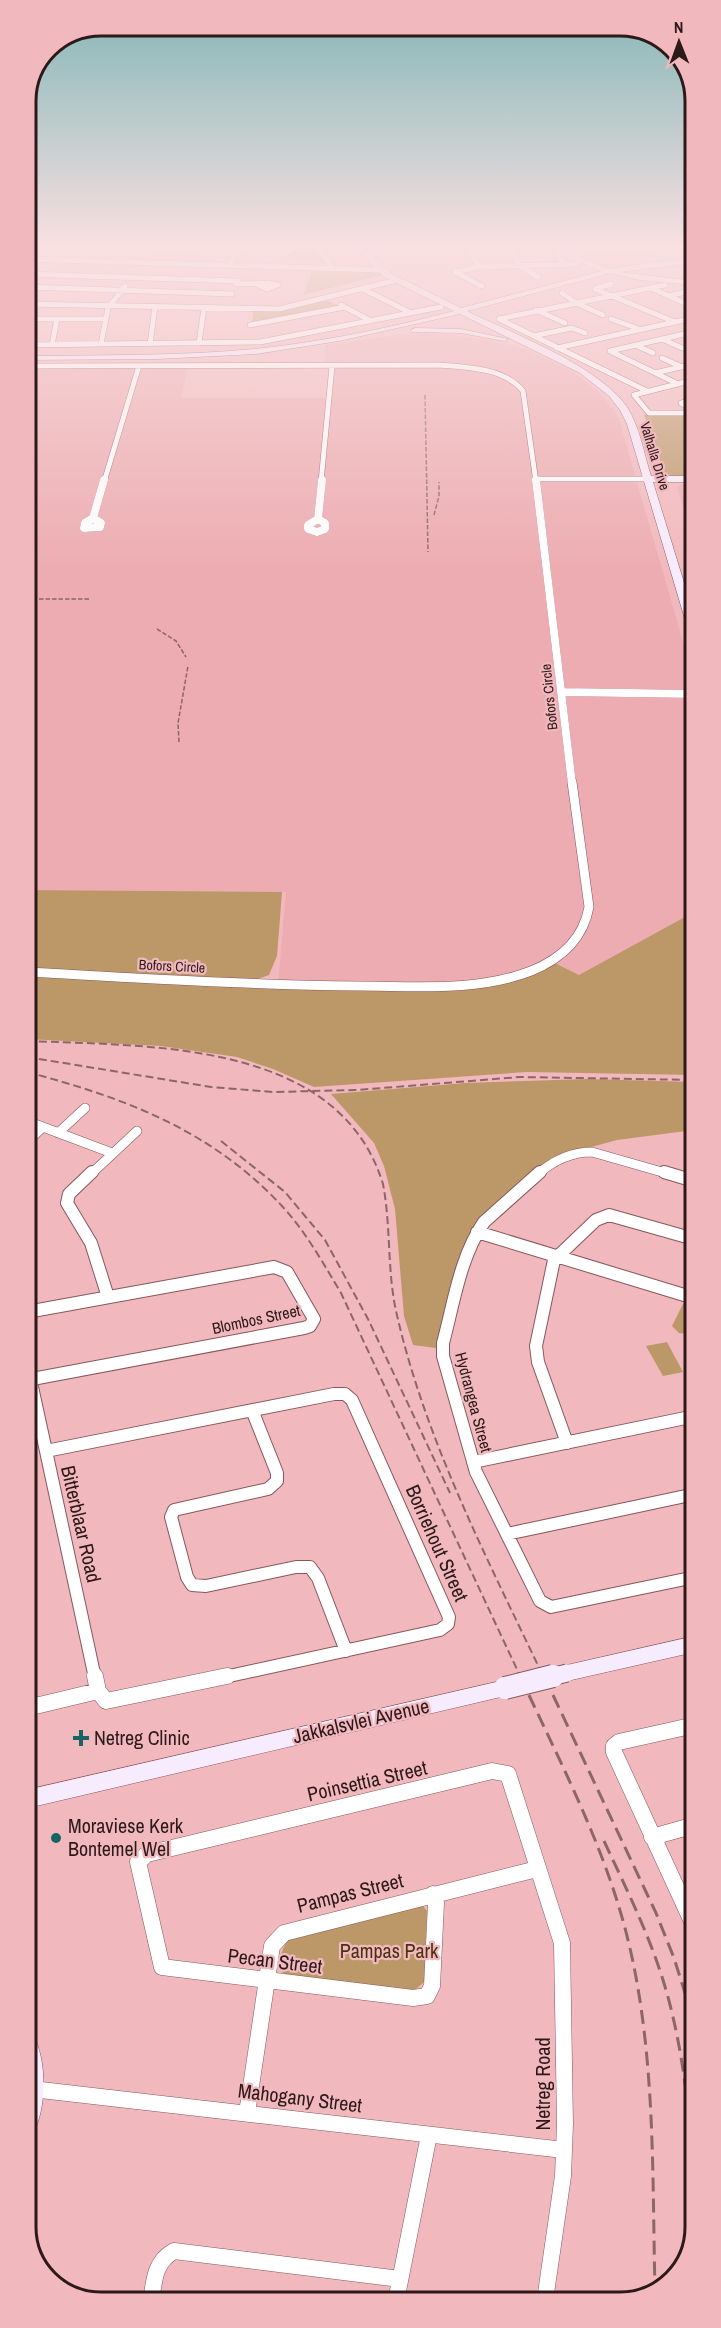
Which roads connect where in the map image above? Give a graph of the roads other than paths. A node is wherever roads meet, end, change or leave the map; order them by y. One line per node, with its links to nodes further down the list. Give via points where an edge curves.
1 (36, 356): 2 (main road)
2 (192, 356)
3 (562, 356): 19 (main road, Valhalla Drive, via 596,380 620,404 631,424)
4 (566, 356): 16 (street)
5 (619, 356): 12 (street)
6 (662, 358): 11 (street)
7 (36, 366): 8 (street, Bofors Circle)
8 (139, 366): 9 (street, Bofors Circle); 21 (street)
9 (332, 366): 18 (street, Bofors Circle, via 452,366 511,381 524,392); 22 (street)
10 (685, 366): 11 (street)
11 (682, 367): 12 (street)
12 (655, 373): 14 (street)
13 (685, 382): 14 (street)
14 (676, 384): 15 (street); 16 (street)
15 (685, 390)
16 (647, 391): 17 (street, via 634,395 647,413)
17 (685, 411)
18 (536, 479): 19 (street); 24 (street, Bofors Circle)
19 (647, 479): 20 (main road); 23 (main road, Valhalla Drive)
20 (685, 479)
21 (93, 519)
22 (318, 519)
23 (685, 604)
24 (562, 692): 25 (street); 26 (street, Bofors Circle, via 589,907 585,926 575,941 546,964 509,978 463,985 278,985)
25 (685, 694)
26 (36, 972)
27 (85, 1108): 31 (street)
28 (36, 1124): 29 (street)
29 (43, 1127): 31 (street); 32 (street)
30 (137, 1131): 33 (street)
31 (58, 1133): 33 (street)
32 (36, 1134)
33 (112, 1153): 39 (street, via 66,1199 96,1254)
34 (685, 1178): 35 (street, Hydrangea Street, via 592,1152 579,1152 550,1164)
35 (477, 1232): 37 (street); 47 (street, Hydrangea Street, via 467,1251 442,1350)
36 (685, 1236): 37 (street, via 609,1215 596,1220)
37 (557, 1257): 38 (street); 45 (street, via 536,1353)
38 (685, 1295)
39 (108, 1297): 40 (street, Blombos Street); 41 (street, Blombos Street, via 274,1267 287,1272 314,1319 304,1328)
40 (36, 1310)
41 (36, 1378)
42 (252, 1410): 46 (street, Borriehout Street); 52 (street, Borriehout Street, via 334,1394 350,1398 449,1617 448,1624 440,1630); 52 (street, via 278,1473 277,1481 268,1489 174,1510 171,1517 187,1577 192,1585 206,1586 296,1567 310,1568 318,1578)
43 (36, 1413): 46 (street, Bitterblaar Road)
44 (685, 1418): 45 (street)
45 (567, 1443): 47 (street)
46 (45, 1451): 53 (street, Bitterblaar Road)
47 (473, 1462): 49 (street, Hydrangea Street)
48 (685, 1496): 49 (street)
49 (507, 1534): 50 (street, Hydrangea Street, via 537,1597 551,1607)
50 (685, 1579)
51 (685, 1646): 56 (main road, Jakkalsvlei Avenue, bridge)
52 (346, 1651): 53 (street, Borriehout Street, via 119,1700 106,1701)
53 (98, 1691): 54 (street)
54 (36, 1706)
55 (685, 1727): 58 (street, via 614,1746 616,1762)
56 (36, 1797)
57 (685, 1829): 58 (street)
58 (652, 1837): 62 (street)
59 (140, 1858): 60 (street, Poinsettia Street, via 503,1771 510,1779); 63 (street, Pecan Street, via 138,1867 162,1967)
60 (537, 1869): 61 (street, Pampas Street); 67 (street, Netreg Road, via 562,1943)
61 (433, 1894): 63 (street, Pampas Street, via 284,1933 272,1946); 63 (street, Pecan Street, via 436,1903 432,1986 427,1996 412,1998)
62 (685, 1907)
63 (267, 1981): 65 (street, Pampas Street)
64 (36, 2089): 65 (street, Mahogany Street)
65 (246, 2113): 66 (street, Mahogany Street)
66 (429, 2135): 67 (street, Mahogany Street); 68 (street)
67 (564, 2150): 71 (street, Netreg Road)
68 (400, 2279): 69 (street, via 174,2251 160,2261); 70 (street)
69 (153, 2292)
70 (398, 2292)
71 (545, 2292)

